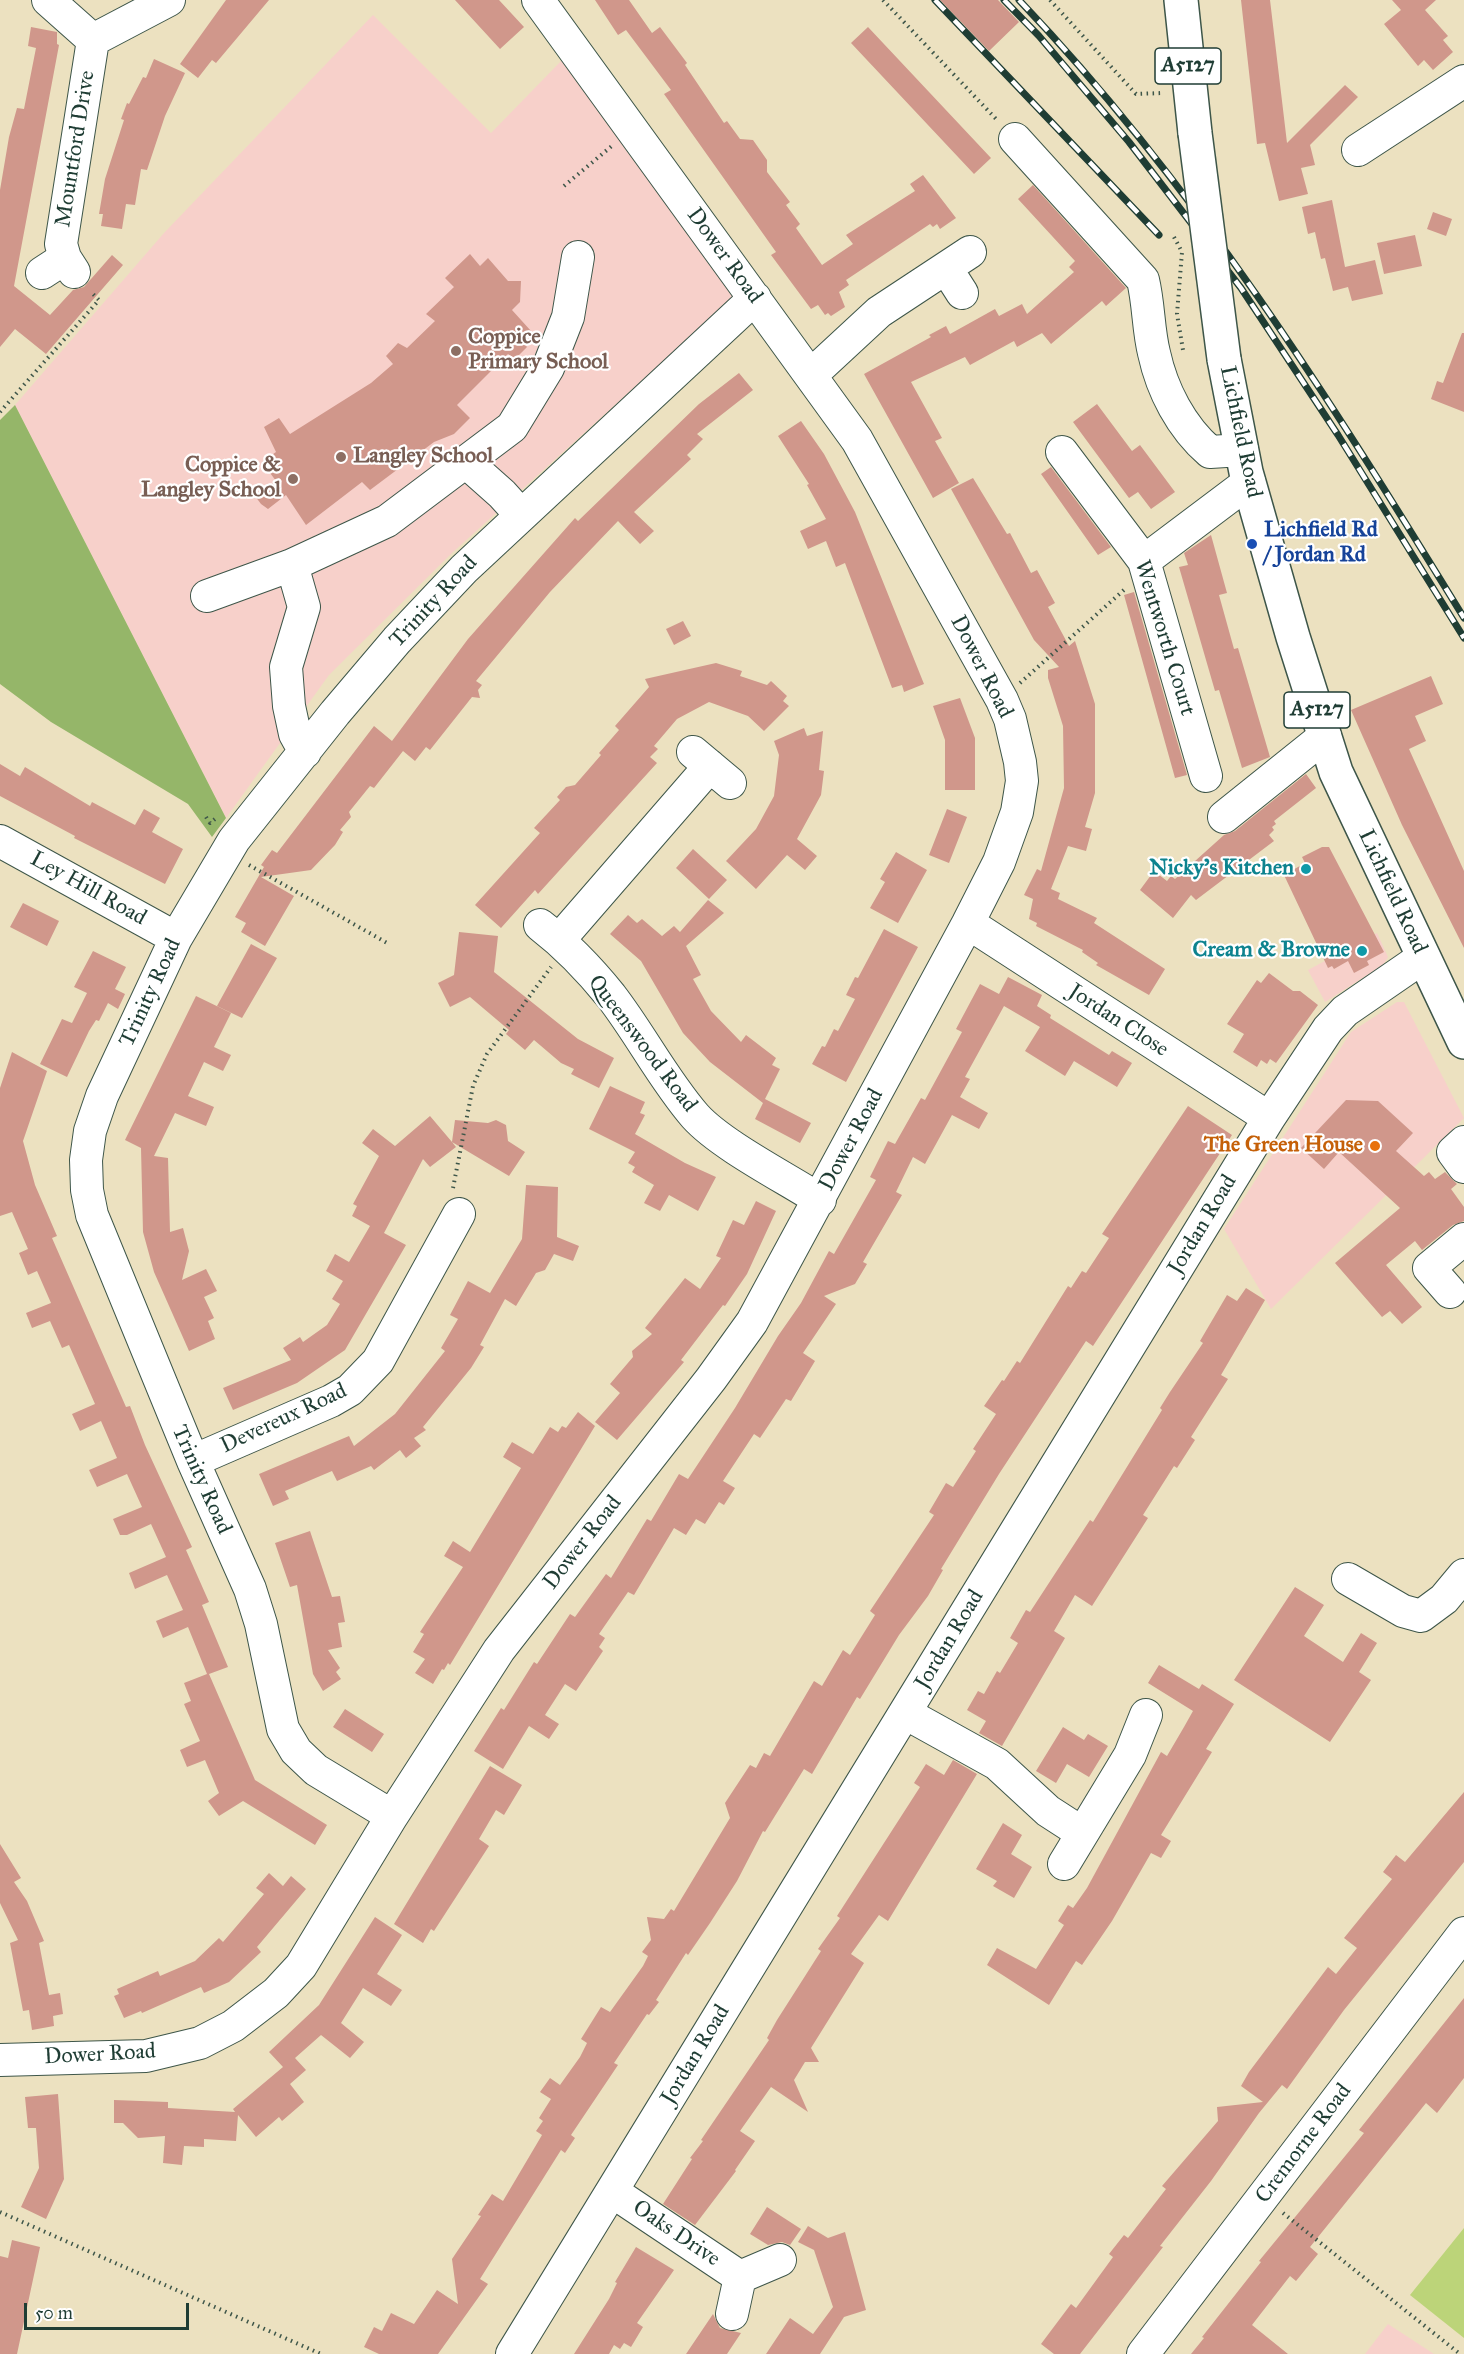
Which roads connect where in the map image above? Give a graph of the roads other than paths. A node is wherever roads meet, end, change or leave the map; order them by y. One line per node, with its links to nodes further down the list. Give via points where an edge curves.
1 (48, 0): 5 (street, Mountford Drive)
2 (169, 0): 5 (street, Mountford Drive)
3 (538, 0): 12 (street, Dower Road)
4 (1181, 0): 14 (main road, Lichfield Road / A5127, bridge, via 1224,359)
5 (93, 40): 10 (street, Mountford Drive)
6 (1464, 81): 8 (street)
7 (1015, 139): 14 (street, via 1143,280 1154,353 1168,398 1197,441 1210,452)
8 (1358, 150)
9 (578, 257): 16 (street, via 568,317 548,368 512,427)
10 (60, 268)
11 (959, 271): 13 (street, via 879,312)
12 (755, 298): 13 (street, Dower Road); 18 (street, Trinity Road)
13 (811, 375): 28 (street, Dower Road, via 857,440 1010,719 1022,781 1017,812 999,862)
14 (1242, 450): 17 (main road, Lichfield Road / A5127)
15 (1062, 452): 20 (street, Wentworth Court)
16 (466, 462): 18 (street); 19 (street, via 387,521)
17 (1249, 482): 20 (street); 22 (main road, Lichfield Road / A5127)
18 (521, 515): 23 (street, Trinity Road, via 397,640)
19 (292, 565): 21 (street); 23 (street, via 304,607 286,667 295,734)
20 (1145, 565): 25 (street, Wentworth Court)
21 (207, 596)
22 (1325, 736): 26 (street); 30 (main road, Lichfield Road / A5127, via 1336,772)
23 (305, 752): 29 (street, Trinity Road, via 234,840)
24 (711, 767): 35 (street, Queenswood Road, via 555,937 610,996 697,1118)
25 (1206, 776)
26 (1224, 817)
27 (0, 841): 29 (street, Ley Hill Road)
28 (968, 923): 32 (street, Jordan Close); 35 (street, Dower Road)
29 (176, 938): 39 (street, Trinity Road, via 102,1096 90,1131 87,1190 103,1247)
30 (1422, 958): 31 (main road, Lichfield Road / A5127); 32 (street, Jordan Road, via 1345,1011 1328,1029)
31 (1464, 1042)
32 (1269, 1118): 42 (street, Jordan Road)
33 (1464, 1142): 34 (street, via 1453,1152)
34 (1464, 1167)
35 (820, 1200): 44 (street, Dower Road, via 752,1322 499,1650)
36 (457, 1212): 39 (street, Devereux Road, via 378,1361 350,1390)
37 (1464, 1239): 38 (street, via 1429,1269)
38 (1450, 1292)
39 (193, 1461): 44 (street, Trinity Road, via 250,1589 283,1729 296,1750 316,1770)
40 (1464, 1575): 41 (street, via 1444,1599 1421,1616 1403,1611)
41 (1348, 1579)
42 (905, 1713): 45 (street, via 997,1764 1048,1812); 49 (street, Jordan Road)
43 (1146, 1715): 45 (street, via 1131,1755)
44 (392, 1816): 48 (street, Dower Road, via 301,1966 276,1993 232,2026 200,2043 146,2056)
45 (1082, 1833): 46 (street)
46 (1064, 1863)
47 (1464, 1933): 54 (street, Cremorne Road)
48 (0, 2060)
49 (613, 2192): 51 (street, Oaks Drive); 53 (street, Jordan Road)
50 (780, 2260): 51 (street, Oaks Drive)
51 (740, 2277): 52 (street, Oaks Drive)
52 (732, 2314)
53 (512, 2354)
54 (1143, 2354)

